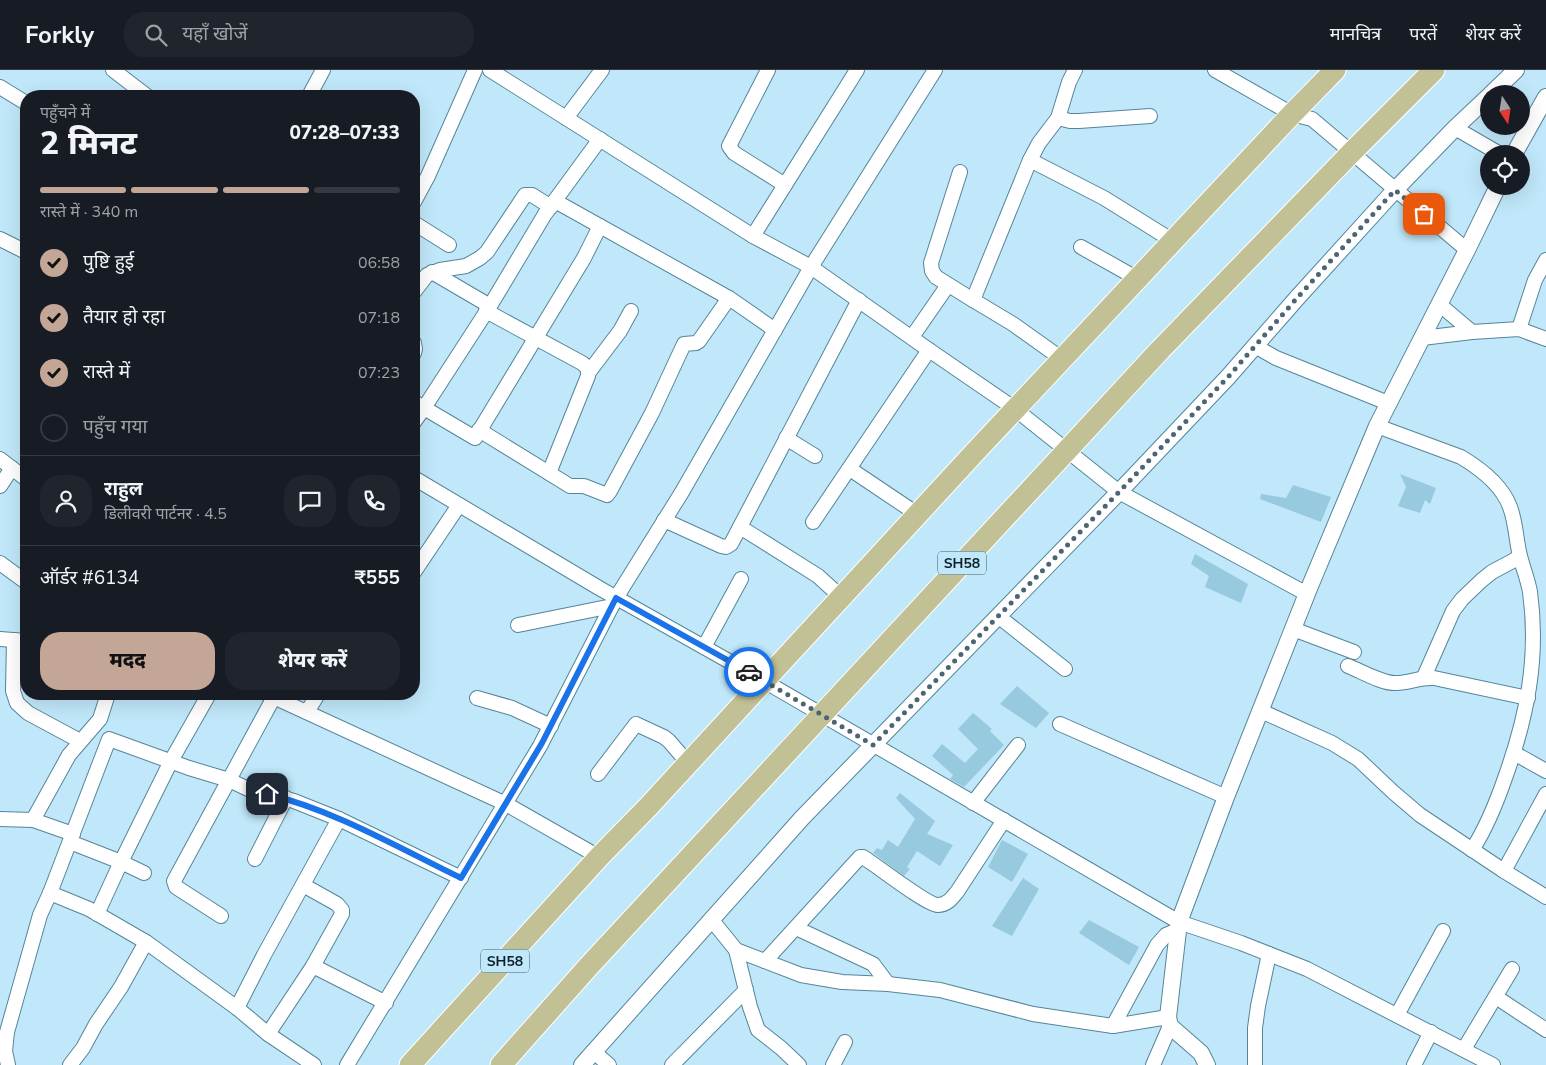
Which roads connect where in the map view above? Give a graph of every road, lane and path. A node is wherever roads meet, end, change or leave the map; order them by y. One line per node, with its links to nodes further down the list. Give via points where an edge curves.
1 (113, 70): 16 (street)
2 (323, 70): 17 (street)
3 (475, 70): 32 (street, via 428,176)
4 (602, 70): 23 (street)
5 (768, 70): 33 (street, via 729,146 734,153)
6 (857, 70): 33 (street)
7 (935, 70): 47 (street)
8 (1075, 70): 24 (street)
9 (1215, 70): 21 (street)
10 (1334, 70): 21 (main road, SH58)
11 (1434, 70): 29 (main road, SH58)
12 (1516, 70): 14 (street)
13 (494, 71): 23 (street)
14 (1500, 85)
15 (0, 87): 19 (street)
16 (140, 90)
17 (312, 90)
18 (1546, 98): 28 (street)
19 (20, 99)
20 (1480, 104): 25 (street)
21 (1292, 114): 29 (street, via 1312,119); 41 (main road, SH58)
22 (1150, 116): 24 (street, via 1079,121)
23 (566, 118): 26 (street)
24 (1058, 118): 30 (street, via 1038,143)
25 (1455, 128): 27 (street); 34 (street)
26 (600, 139): 36 (street); 39 (street)
27 (1484, 145)
28 (1519, 145)
29 (1351, 153): 34 (street); 76 (main road, SH58)
30 (1030, 160): 41 (street, via 1104,198); 54 (street)
31 (960, 172): 51 (street, via 932,263 936,277)
32 (420, 185)
33 (785, 185): 39 (street)
34 (1395, 190): 45 (street); 65 (street)
35 (1494, 195): 45 (street)
36 (553, 204): 37 (street); 48 (street, via 525,195 480,258 466,266); 56 (street)
37 (600, 226): 52 (street); 62 (street)
38 (420, 227): 42 (street)
39 (753, 236): 47 (street)
40 (0, 239): 44 (street)
41 (1173, 242): 49 (main road, SH58)
42 (449, 245)
43 (1081, 247): 49 (street)
44 (20, 249)
45 (1467, 250): 55 (street)
46 (1546, 260): 58 (street, via 1535,280)
47 (811, 267): 53 (street); 59 (street)
48 (432, 272): 50 (street); 56 (street)
49 (1138, 279): 67 (main road, SH58)
50 (420, 283)
51 (948, 284): 54 (street); 61 (street)
52 (729, 298): 59 (street); 81 (street, via 699,340 684,344 652,413 608,494 584,486 570,486)
53 (859, 300): 61 (street); 75 (street)
54 (973, 300): 67 (street)
55 (1439, 304): 60 (street); 63 (street)
56 (488, 308): 62 (street); 70 (street)
57 (631, 311): 68 (street)
58 (1518, 329): 60 (street); 64 (street)
59 (775, 330): 88 (street)
60 (1472, 332): 63 (street)
61 (912, 337): 66 (street)
62 (536, 338): 68 (street, via 586,366); 74 (street)
63 (1422, 338): 69 (street)
64 (1546, 340)
65 (1255, 346): 69 (street, via 1276,358); 85 (street)
66 (929, 350): 72 (street); 80 (street)
67 (1062, 359): 72 (main road, SH58)
68 (589, 372): 81 (street)
69 (1388, 403): 73 (street)
70 (420, 404)
71 (420, 406): 74 (street, via 476,438)
72 (1015, 409): 76 (street); 87 (main road, SH58)
73 (1376, 426): 91 (street, via 1461,457 1487,476 1511,508); 96 (street)
74 (479, 430): 81 (street)
75 (786, 438): 77 (street); 90 (street)
76 (1067, 450): 85 (street); 118 (main road, SH58)
77 (815, 456)
78 (0, 459): 79 (street)
79 (12, 468): 82 (street); 84 (street)
80 (850, 468): 87 (street); 89 (street)
81 (549, 473)
82 (20, 474)
83 (420, 482): 86 (street)
84 (0, 486)
85 (1119, 492): 96 (street); 99 (street)
86 (459, 505): 93 (street); 98 (street)
87 (917, 514): 97 (main road, SH58)
88 (664, 520): 90 (street, via 724,547 730,544); 98 (street)
89 (813, 522)
90 (740, 527): 97 (street, via 810,571)
91 (1520, 557): 107 (street, via 1492,572 1462,599 1453,611); 110 (street, via 1530,590 1532,616 1534,654)
92 (0, 563): 94 (street)
93 (420, 563)
94 (20, 578)
95 (741, 578): 103 (street)
96 (1307, 594): 101 (street)
97 (841, 597): 108 (main road, SH58)
98 (614, 602): 100 (street); 103 (street); 120 (street)
99 (998, 616): 106 (street); 122 (street)
100 (518, 625)
101 (1293, 630): 104 (street); 116 (street)
102 (13, 640): 121 (street, via 13,691 17,703 28,713)
103 (704, 647): 108 (street)
104 (1354, 652)
105 (1348, 666): 107 (street, via 1388,682)
106 (1065, 669)
107 (1424, 677): 110 (street)
108 (764, 681): 118 (street); 126 (main road, SH58)
109 (476, 698): 120 (street, via 512,708)
110 (1528, 698): 124 (street)
111 (106, 700): 121 (street, via 100,719)
112 (206, 700): 125 (street)
113 (268, 700): 129 (street)
114 (279, 700): 117 (street)
115 (314, 700): 117 (street)
116 (1261, 711): 131 (street); 140 (street, via 1352,755 1420,815)
117 (306, 712): 134 (street)
118 (822, 715): 122 (street); 181 (main road, SH58)
119 (1060, 724): 131 (street)
120 (550, 726): 134 (street)
121 (80, 741): 137 (street, via 62,766)
122 (873, 745): 133 (street); 152 (street, via 802,818)
123 (1018, 745): 133 (street)
124 (1514, 753): 127 (street); 140 (street, via 1493,812)
125 (171, 761): 129 (street); 139 (street, via 109,739); 143 (street)
126 (688, 763): 128 (street, via 664,737 636,724); 141 (main road, SH58)
127 (1546, 771)
128 (598, 774)
129 (229, 780): 132 (street, via 248,789); 151 (street, via 174,881 176,887)
130 (1546, 794): 145 (street)
131 (1226, 797): 153 (street)
132 (286, 798): 136 (street); 142 (street)
133 (973, 802): 138 (street)
134 (506, 804): 141 (street); 146 (street)
135 (0, 819): 137 (street)
136 (339, 819): 146 (street); 147 (street)
137 (33, 820): 139 (street)
138 (1004, 820): 153 (street); 154 (street, via 957,892 944,904 926,900 862,857)
139 (71, 838): 143 (street); 148 (street)
140 (1472, 850): 145 (street)
141 (599, 857): 180 (main road, SH58)
142 (255, 859)
143 (121, 862): 144 (street); 150 (street)
144 (144, 872)
145 (1504, 872): 149 (street)
146 (461, 878): 165 (street)
147 (303, 885): 160 (street, via 342,910); 166 (street)
148 (50, 893): 150 (street); 176 (street, via 40,915 9,1024 5,1050)
149 (1546, 897)
150 (97, 914): 156 (street)
151 (222, 916)
152 (711, 920): 157 (street); 175 (street)
153 (1178, 926): 158 (street); 168 (street); 169 (street, via 1157,945)
154 (796, 928): 159 (street); 162 (street, via 873,964)
155 (1443, 932): 167 (street)
156 (146, 942): 166 (street); 177 (street)
157 (736, 950): 159 (street); 163 (street)
158 (1269, 954): 167 (street, via 1307,969); 189 (street, via 1255,1028)
159 (765, 961): 162 (street, via 801,975 842,982)
160 (313, 966): 165 (street); 172 (street)
161 (1512, 969): 164 (street)
162 (888, 984): 169 (street, via 940,990 1033,1014)
163 (746, 990): 184 (street); 185 (street, via 758,1030)
164 (1496, 997): 170 (street); 174 (street)
165 (386, 1003): 179 (street)
166 (236, 1008): 172 (street)
167 (1397, 1015): 171 (street)
168 (1169, 1021): 169 (street); 187 (street); 188 (street, via 1201,1053)
169 (1113, 1026)
170 (1546, 1030)
171 (1431, 1032): 174 (street); 190 (street)
172 (268, 1034): 178 (street)
173 (844, 1042): 186 (street)
174 (1464, 1049): 191 (street)
175 (594, 1052): 182 (street); 183 (street)
176 (8, 1065)
177 (70, 1065)
178 (314, 1065)
179 (347, 1065)
180 (410, 1065)
181 (501, 1065)
182 (582, 1065)
183 (609, 1065)
184 (672, 1065)
185 (799, 1065)
186 (833, 1065)
187 (1153, 1065)
188 (1207, 1065)
189 (1254, 1065)
190 (1414, 1065)
191 (1494, 1065)

